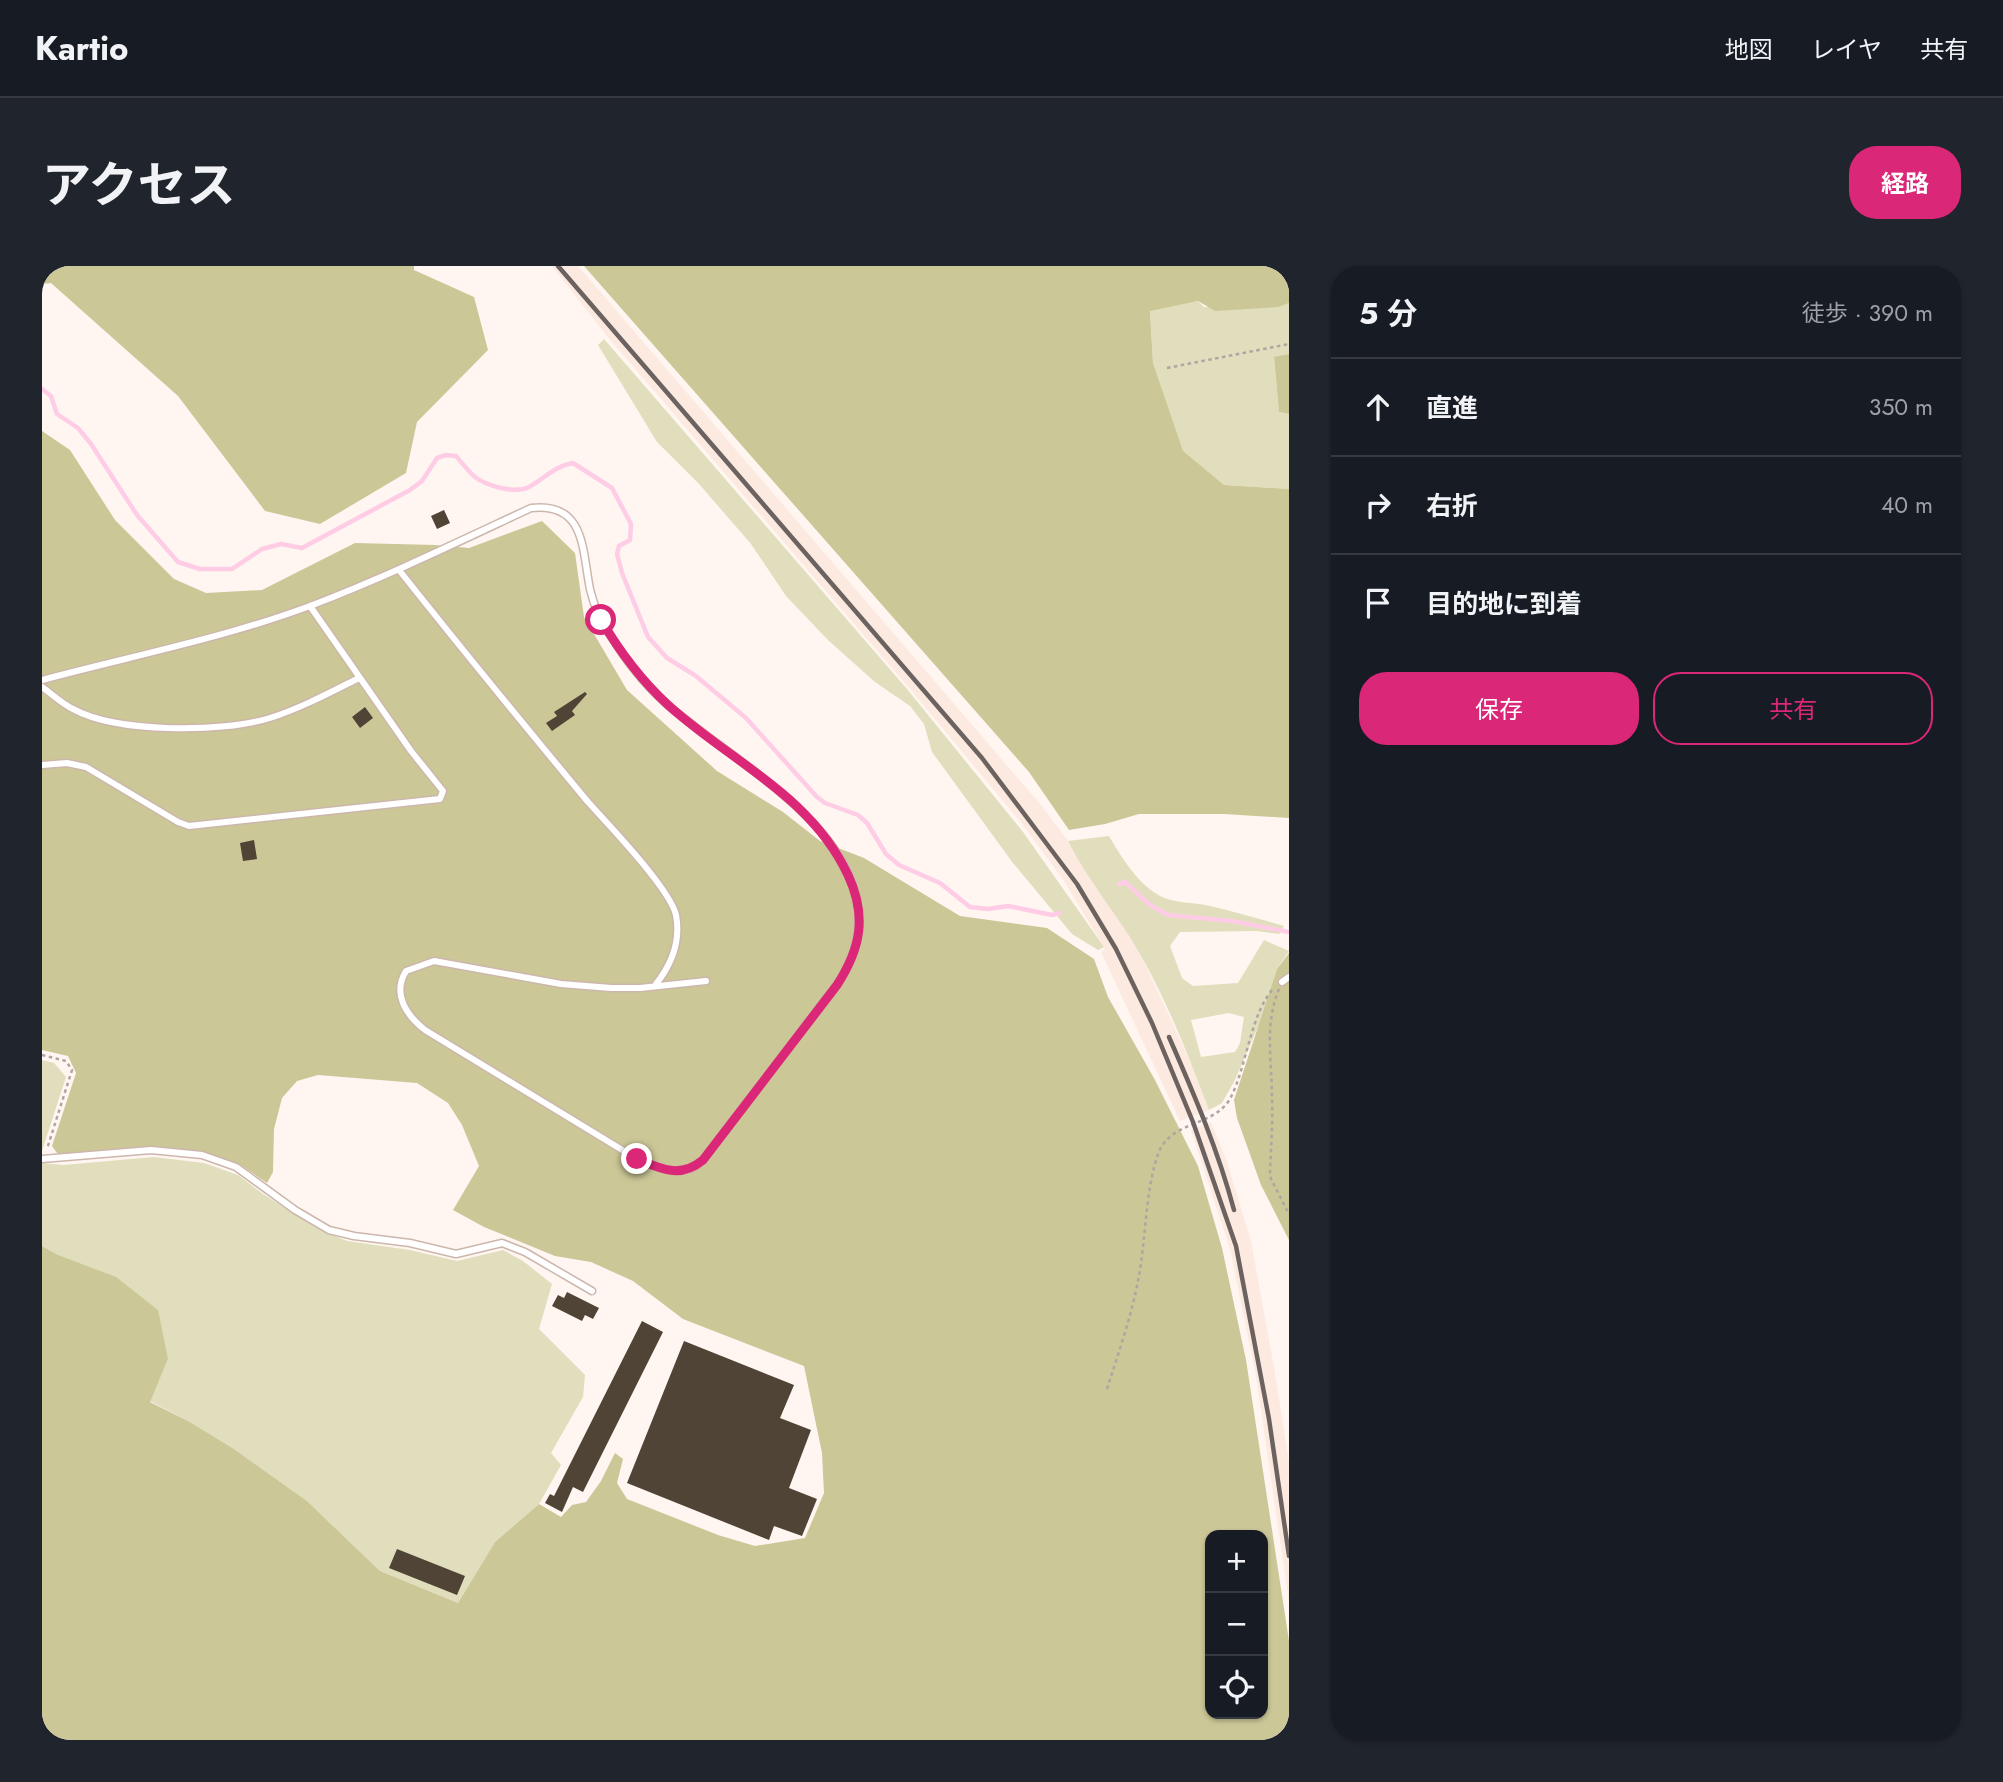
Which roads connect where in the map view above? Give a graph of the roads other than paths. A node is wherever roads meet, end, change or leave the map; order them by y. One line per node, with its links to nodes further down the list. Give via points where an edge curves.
1 (399, 570): 2 (lane); 10 (lane, via 665,891 676,915 677,931 668,968); 10 (lane, via 531,508 545,506 568,516 583,541 590,589 601,620 618,649 641,680 669,706 788,797 820,828 837,851 856,892 859,920 858,945 837,985 703,1160 681,1171 663,1169 620,1150 425,1030 409,1015 399,992 401,979 405,971 434,961 561,984 640,988)
2 (310, 606): 3 (lane); 4 (lane, via 208,638)
3 (359, 678): 5 (lane, via 268,719 181,729 93,717 72,709); 6 (lane, via 443,791 440,799 189,826 86,767)
4 (42, 680)
5 (42, 687)
6 (42, 765)
7 (1289, 977): 9 (lane)
8 (706, 981): 10 (lane)
9 (1282, 982)
10 (656, 984)
11 (43, 1159): 12 (lane, via 151,1150 202,1156 236,1167 329,1230 456,1254 502,1242)
12 (592, 1291)

